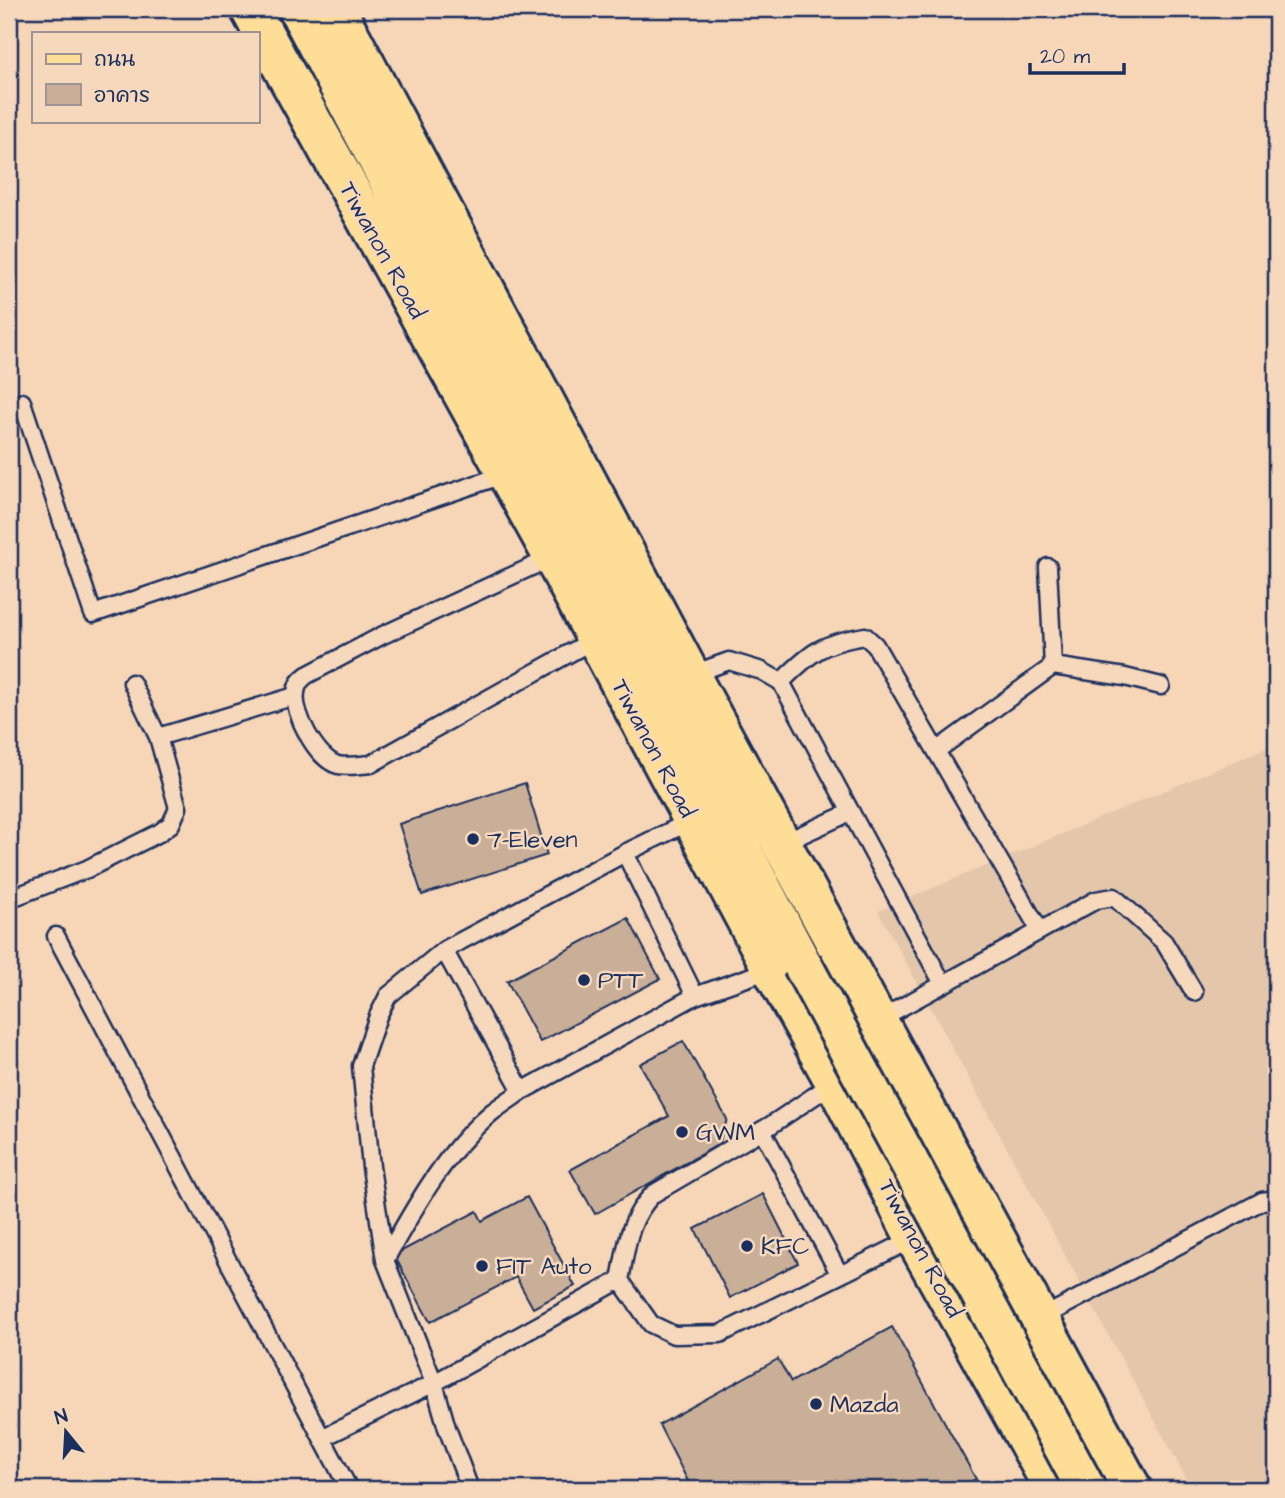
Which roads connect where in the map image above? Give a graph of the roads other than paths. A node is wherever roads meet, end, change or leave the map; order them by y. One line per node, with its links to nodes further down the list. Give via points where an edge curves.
1 (250, 9): 5 (main road, Tiwanon Road)
2 (298, 9): 25 (main road)
3 (336, 9): 10 (main road)
4 (22, 402): 5 (lane, via 93,614)
5 (507, 473): 6 (main road, Tiwanon Road)
6 (553, 557): 8 (main road, Tiwanon Road); 14 (lane, via 307,675)
7 (1048, 567): 9 (lane)
8 (595, 639): 14 (lane, via 371,764 336,765 319,754 305,730); 18 (main road, Tiwanon Road)
9 (1053, 666): 13 (lane); 16 (lane)
10 (690, 675): 11 (lane, via 729,661); 19 (main road)
11 (781, 682): 16 (lane, via 809,654 840,640 865,636 875,645); 17 (lane)
12 (132, 683): 15 (lane)
13 (1161, 687)
14 (295, 696): 15 (lane)
15 (158, 737): 21 (lane, via 178,808 171,824 87,869)
16 (936, 751): 22 (lane)
17 (851, 812): 19 (lane); 26 (lane)
18 (694, 820): 20 (lane); 25 (main road, Tiwanon Road)
19 (783, 843): 29 (main road)
20 (625, 853): 24 (lane); 28 (lane)
21 (9, 900)
22 (1040, 931): 26 (lane); 27 (lane, via 1096,900 1114,897 1164,942)
23 (56, 936): 41 (lane)
24 (444, 950): 31 (lane); 35 (lane, via 388,996 361,1066)
25 (787, 966): 28 (lane); 30 (main road, Tiwanon Road); 45 (main road, bridge)
26 (943, 984): 29 (lane)
27 (1194, 992)
28 (695, 996): 31 (lane)
29 (878, 1020): 38 (main road)
30 (835, 1082): 32 (lane); 34 (main road, Tiwanon Road)
31 (522, 1091): 35 (lane, via 490,1114 449,1157)
32 (762, 1130): 36 (lane); 37 (lane, via 653,1194 640,1207 630,1228)
33 (1276, 1199): 38 (lane, via 1262,1201)
34 (915, 1238): 36 (lane); 44 (main road, Tiwanon Road)
35 (385, 1261): 39 (lane)
36 (840, 1275): 37 (lane, via 720,1334 674,1335 651,1324)
37 (620, 1280): 39 (lane)
38 (1041, 1318): 40 (main road)
39 (434, 1383): 41 (lane); 43 (lane)
40 (1102, 1435): 45 (main road, via 1103,1469); 46 (main road)
41 (322, 1438): 42 (lane)
42 (349, 1489)
43 (470, 1489)
44 (1054, 1489)
45 (1085, 1489)
46 (1132, 1489)

